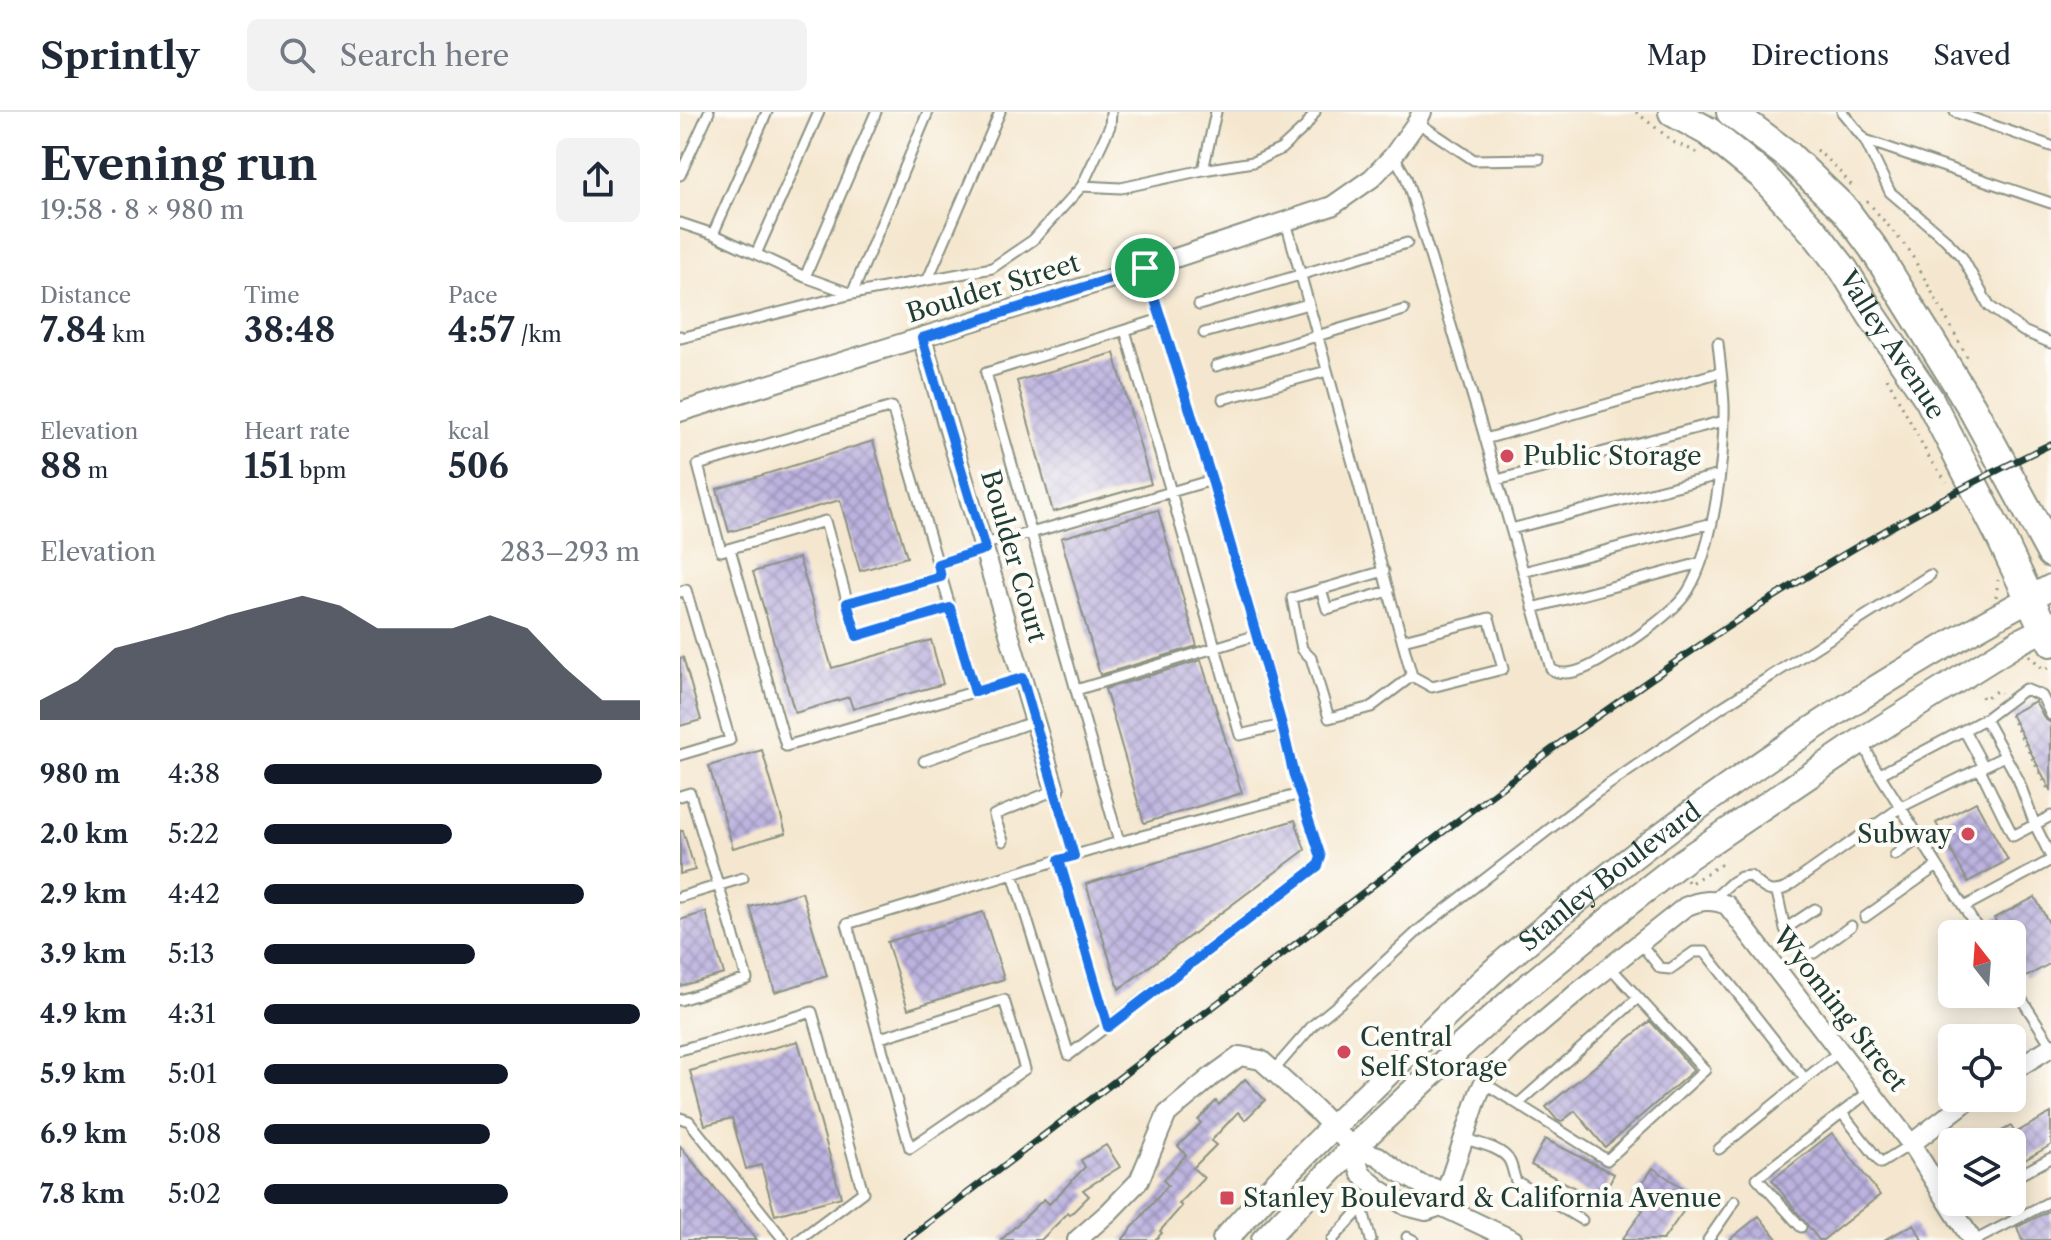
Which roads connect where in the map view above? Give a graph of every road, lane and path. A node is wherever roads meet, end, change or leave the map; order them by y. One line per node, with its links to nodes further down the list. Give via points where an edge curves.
1 (709, 112): 22 (lane)
2 (767, 112): 27 (lane)
3 (819, 112): 29 (lane)
4 (876, 112): 32 (lane)
5 (928, 112): 34 (lane)
6 (1000, 112): 33 (lane)
7 (1111, 112): 23 (lane, via 1110,126)
8 (1216, 112): 21 (lane)
9 (1315, 112): 21 (lane, via 1281,149 1253,162)
10 (1636, 112): 18 (path, via 1675,143)
11 (1673, 112): 75 (main road, Valley Avenue, via 1709,132 1762,175 1844,270 1929,399)
12 (1731, 112): 64 (main road, Valley Avenue, via 1788,155 1845,210 1874,249 1971,406)
13 (1842, 112): 16 (lane)
14 (1955, 112): 17 (lane)
15 (1420, 117): 19 (street, Boulder Street); 20 (lane, via 1474,160)
16 (1865, 140): 24 (lane); 45 (lane, via 1890,192 1962,257 1989,306 2023,331)
17 (2051, 146)
18 (1703, 155)
19 (1393, 156): 25 (street, Boulder Street, via 1332,206); 53 (lane, via 1406,177)
20 (1539, 159)
21 (1203, 170): 23 (lane, via 1121,188)
22 (680, 175)
23 (1082, 186): 33 (lane, via 1033,240 992,268)
24 (2051, 203)
25 (1286, 222): 30 (street, Boulder Street); 31 (lane)
26 (680, 223): 27 (lane)
27 (713, 234): 29 (lane)
28 (1407, 243): 31 (lane)
29 (756, 254): 32 (lane)
30 (1145, 268): 38 (lane); 43 (street, Boulder Street)
31 (1301, 276): 35 (lane); 36 (lane)
32 (805, 277): 34 (lane)
33 (928, 279): 34 (lane)
34 (852, 294): 41 (lane)
35 (1308, 304): 40 (lane); 42 (lane)
36 (1199, 305)
37 (1404, 310): 42 (lane)
38 (1161, 319): 39 (lane); 55 (lane)
39 (1125, 330): 58 (lane); 61 (lane, via 986,373)
40 (1204, 333)
41 (680, 336)
42 (1317, 336): 46 (lane); 47 (lane)
43 (922, 338): 51 (street, Boulder Street); 62 (street, Boulder Court)
44 (1718, 343): 48 (lane)
45 (2051, 343)
46 (1216, 366)
47 (1327, 371): 50 (lane); 67 (lane)
48 (1721, 372): 52 (lane); 53 (lane)
49 (1886, 374): 57 (path, via 1930,459)
50 (1223, 399)
51 (680, 412)
52 (1723, 421): 54 (lane); 56 (lane)
53 (1485, 439): 56 (lane)
54 (1719, 475): 59 (lane); 60 (lane)
55 (1212, 480): 58 (lane); 80 (lane)
56 (1497, 480): 60 (lane)
57 (1951, 486)
58 (1171, 492): 61 (lane); 83 (lane)
59 (1712, 523): 65 (lane); 68 (lane)
60 (1511, 529): 68 (lane)
61 (1031, 533): 62 (lane); 88 (lane)
62 (984, 546): 66 (lane); 86 (street, Boulder Court)
63 (730, 549): 66 (lane, via 721,551 698,465 892,407); 76 (lane, via 825,521); 89 (lane, via 786,746)
64 (2051, 553)
65 (1700, 563): 78 (lane); 78 (lane, via 1677,605 1619,649 1568,673 1551,669)
66 (938, 564): 70 (lane)
67 (1384, 571): 72 (lane); 73 (lane)
68 (1523, 572): 78 (lane)
69 (1930, 575): 143 (lane, via 1596,793 1419,930 1313,1025)
70 (941, 577): 76 (lane); 77 (lane)
71 (1998, 579): 79 (path, via 1996,596)
72 (1321, 589): 73 (lane, via 1327,609); 85 (lane, via 1292,598 1302,649 1311,658 1329,718 1371,707)
73 (1389, 591): 82 (lane)
74 (680, 592): 98 (lane, via 686,590 730,740)
75 (2041, 592): 79 (main road, Stanley Boulevard); 81 (main road, Valley Avenue)
76 (847, 603): 77 (lane, via 857,636)
77 (950, 608): 89 (lane)
78 (1533, 608)
79 (2004, 611): 151 (main road, Stanley Boulevard, via 1798,737 1663,834 1511,956)
80 (1257, 635): 83 (lane); 95 (lane)
81 (2042, 635): 84 (path, via 2032,660 2044,670); 97 (main road, Stanley Boulevard)
82 (1403, 640): 85 (lane); 85 (lane, via 1489,618 1503,669 1432,687)
83 (1215, 647): 88 (lane); 95 (lane, via 1240,735)
84 (2051, 666)
85 (1412, 676)
86 (1022, 678): 89 (lane); 94 (street, Boulder Court)
87 (2004, 687): 90 (path)
88 (1076, 690): 113 (lane)
89 (975, 692)
90 (1982, 696)
91 (2009, 711): 104 (path)
92 (2051, 715): 93 (lane, via 2042,696 2025,689)
93 (1985, 719): 96 (lane); 99 (lane)
94 (1035, 721): 100 (lane); 103 (street, Boulder Court)
95 (1282, 725): 105 (lane)
96 (1964, 730): 101 (lane); 102 (lane)
97 (1862, 740): 102 (lane); 154 (main road, Stanley Boulevard, via 1624,907 1522,991)
98 (680, 755)
99 (2005, 756): 101 (lane); 110 (lane)
100 (924, 761)
101 (1982, 768): 107 (lane); 110 (lane, via 2013,836)
102 (1880, 774): 107 (lane)
103 (1055, 790): 112 (lane, via 994,815); 114 (lane)
104 (2050, 793)
105 (1300, 794): 113 (lane); 137 (lane, via 1321,857 1318,866)
106 (680, 796): 122 (lane, via 690,793)
107 (1901, 807): 109 (lane); 111 (lane)
108 (2051, 816): 110 (lane)
109 (1885, 819): 111 (lane, via 1900,852); 123 (lane)
110 (2035, 825): 115 (lane)
111 (1920, 838): 117 (lane)
112 (1003, 841)
113 (1119, 842): 114 (lane)
114 (1074, 856): 116 (lane)
115 (2051, 859): 126 (lane)
116 (1059, 860): 119 (lane); 137 (lane)
117 (1937, 866): 126 (lane); 128 (lane)
118 (1724, 869): 121 (path, via 1720,865 1689,884)
119 (1013, 874): 137 (lane, via 1069,1055); 138 (lane, via 847,924)
120 (743, 878): 122 (lane)
121 (1687, 880)
122 (718, 885): 124 (lane); 135 (lane, via 747,979)
123 (1777, 892): 125 (lane, via 1769,892 1750,876 1741,877); 131 (lane)
124 (680, 897)
125 (1712, 900): 132 (street, via 1685,907); 141 (street, Wyoming Street, via 1727,905)
126 (1964, 907): 129 (lane)
127 (1815, 909): 131 (lane)
128 (1865, 917)
129 (1972, 920)
130 (1851, 926): 131 (lane, via 1814,953 1803,953)
131 (1785, 929)
132 (1640, 943): 133 (street); 144 (lane, via 1660,968 1670,969 1694,952 1705,952)
133 (1610, 967): 134 (lane); 145 (street, via 1512,1048)
134 (1638, 998): 147 (lane); 147 (lane, via 1705,1070 1607,1160)
135 (680, 1000)
136 (2026, 1006): 139 (lane)
137 (1108, 1027)
138 (880, 1038): 138 (lane, via 910,1148 1025,1069 1004,1000)
139 (2051, 1046): 142 (street)
140 (680, 1050): 168 (lane, via 812,1012 863,1192)
141 (1840, 1051): 144 (lane); 146 (street, Wyoming Street)
142 (2026, 1062)
143 (1273, 1071): 151 (street); 169 (street, via 1261,1060 1240,1056 1167,1114 1139,1181)
144 (1805, 1079): 155 (lane)
145 (1484, 1083): 147 (lane); 152 (street)
146 (1870, 1091): 149 (lane); 153 (street, Wyoming Street)
147 (1518, 1104)
148 (1953, 1112): 153 (street)
149 (1842, 1113): 153 (lane, via 1881,1163); 166 (lane, via 1757,1178)
150 (680, 1118): 167 (lane, via 689,1121)
151 (1333, 1127): 154 (street); 170 (main road, Stanley Boulevard)
152 (1464, 1139): 162 (street); 165 (lane, via 1501,1152 1510,1160 1516,1181)
153 (1911, 1144): 158 (street, Wyoming Street)
154 (1353, 1148): 159 (street, via 1361,1174); 162 (street, via 1434,1188); 171 (main road, Stanley Boulevard)
155 (1719, 1149)
156 (2051, 1158): 157 (lane)
157 (2026, 1171)
158 (1938, 1177)
159 (1379, 1189): 162 (street, via 1406,1206 1426,1211); 163 (lane)
160 (1735, 1201): 175 (lane)
161 (2051, 1201): 176 (lane)
162 (1441, 1206): 174 (street)
163 (1362, 1207): 172 (lane); 173 (lane)
164 (1965, 1216): 176 (street, Wyoming Street)
165 (1582, 1220)
166 (1801, 1227)
167 (784, 1240)
168 (799, 1240)
169 (1077, 1240)
170 (1225, 1240)
171 (1264, 1240)
172 (1332, 1240)
173 (1371, 1240)
174 (1513, 1240)
175 (1708, 1240)
176 (1974, 1240)

